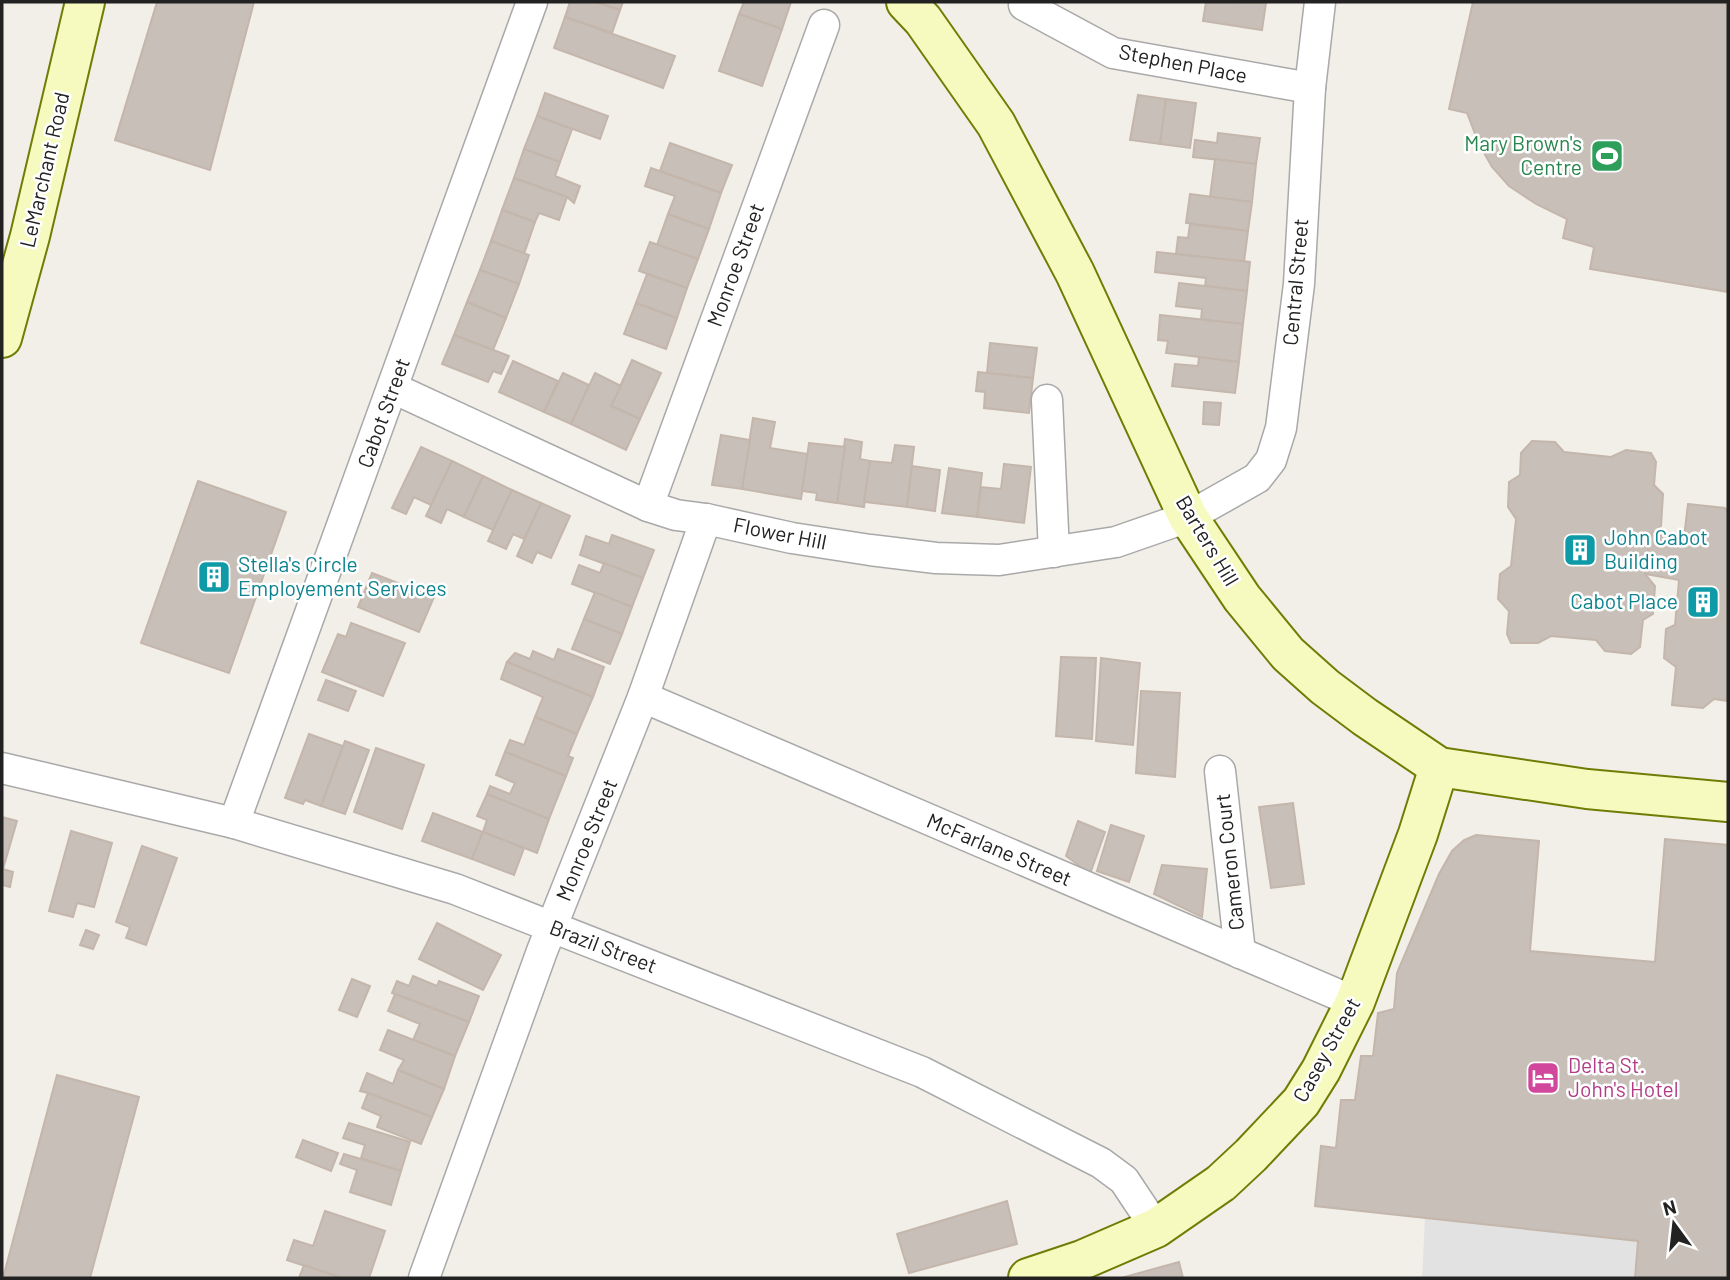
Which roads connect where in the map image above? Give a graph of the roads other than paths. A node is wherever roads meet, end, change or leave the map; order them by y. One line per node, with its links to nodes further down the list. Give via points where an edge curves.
1 (85, 2): 8 (main road, LeMarchant Road)
2 (532, 2): 9 (street, Cabot Street)
3 (906, 2): 12 (main road, Barters Hill, via 996,124 1075,272)
4 (1320, 2): 7 (street, Central Street)
5 (1024, 5): 7 (street, Stephen Place, via 1113,53)
6 (824, 25): 11 (street, Monroe Street)
7 (1310, 88): 12 (street, Central Street, via 1298,284 1281,428 1271,460 1257,478)
8 (2, 338)
9 (393, 388): 11 (street, Flower Hill); 20 (street, Cabot Street)
10 (1046, 400): 14 (street)
11 (648, 506): 13 (street, Flower Hill)
12 (1188, 517): 14 (street, Flower Hill, via 1116,542); 16 (main road, Barters Hill, via 1242,598 1288,654 1325,687)
13 (706, 519): 14 (street, Flower Hill, via 792,538 936,558 999,560); 15 (street, Monroe Street)
14 (1054, 552)
15 (643, 697): 21 (street, Monroe Street); 22 (street, McFarlane Street)
16 (1439, 767): 19 (main road, Barters Hill, via 1587,789); 23 (main road, Casey Street)
17 (2, 768): 20 (street, Brazil Street)
18 (1220, 771): 22 (street, Cameron Court)
19 (1728, 802)
20 (233, 823): 21 (street, Brazil Street, via 455,889)
21 (551, 927): 24 (street, Brazil Street, via 922,1072 1101,1163 1124,1180); 25 (street, Monroe Street)
22 (1240, 953): 23 (street, McFarlane Street)
23 (1355, 1002): 24 (main road, Casey Street, via 1301,1102 1221,1183)
24 (1156, 1228): 26 (main road, Casey Street)
25 (424, 1278)
26 (1028, 1278)

